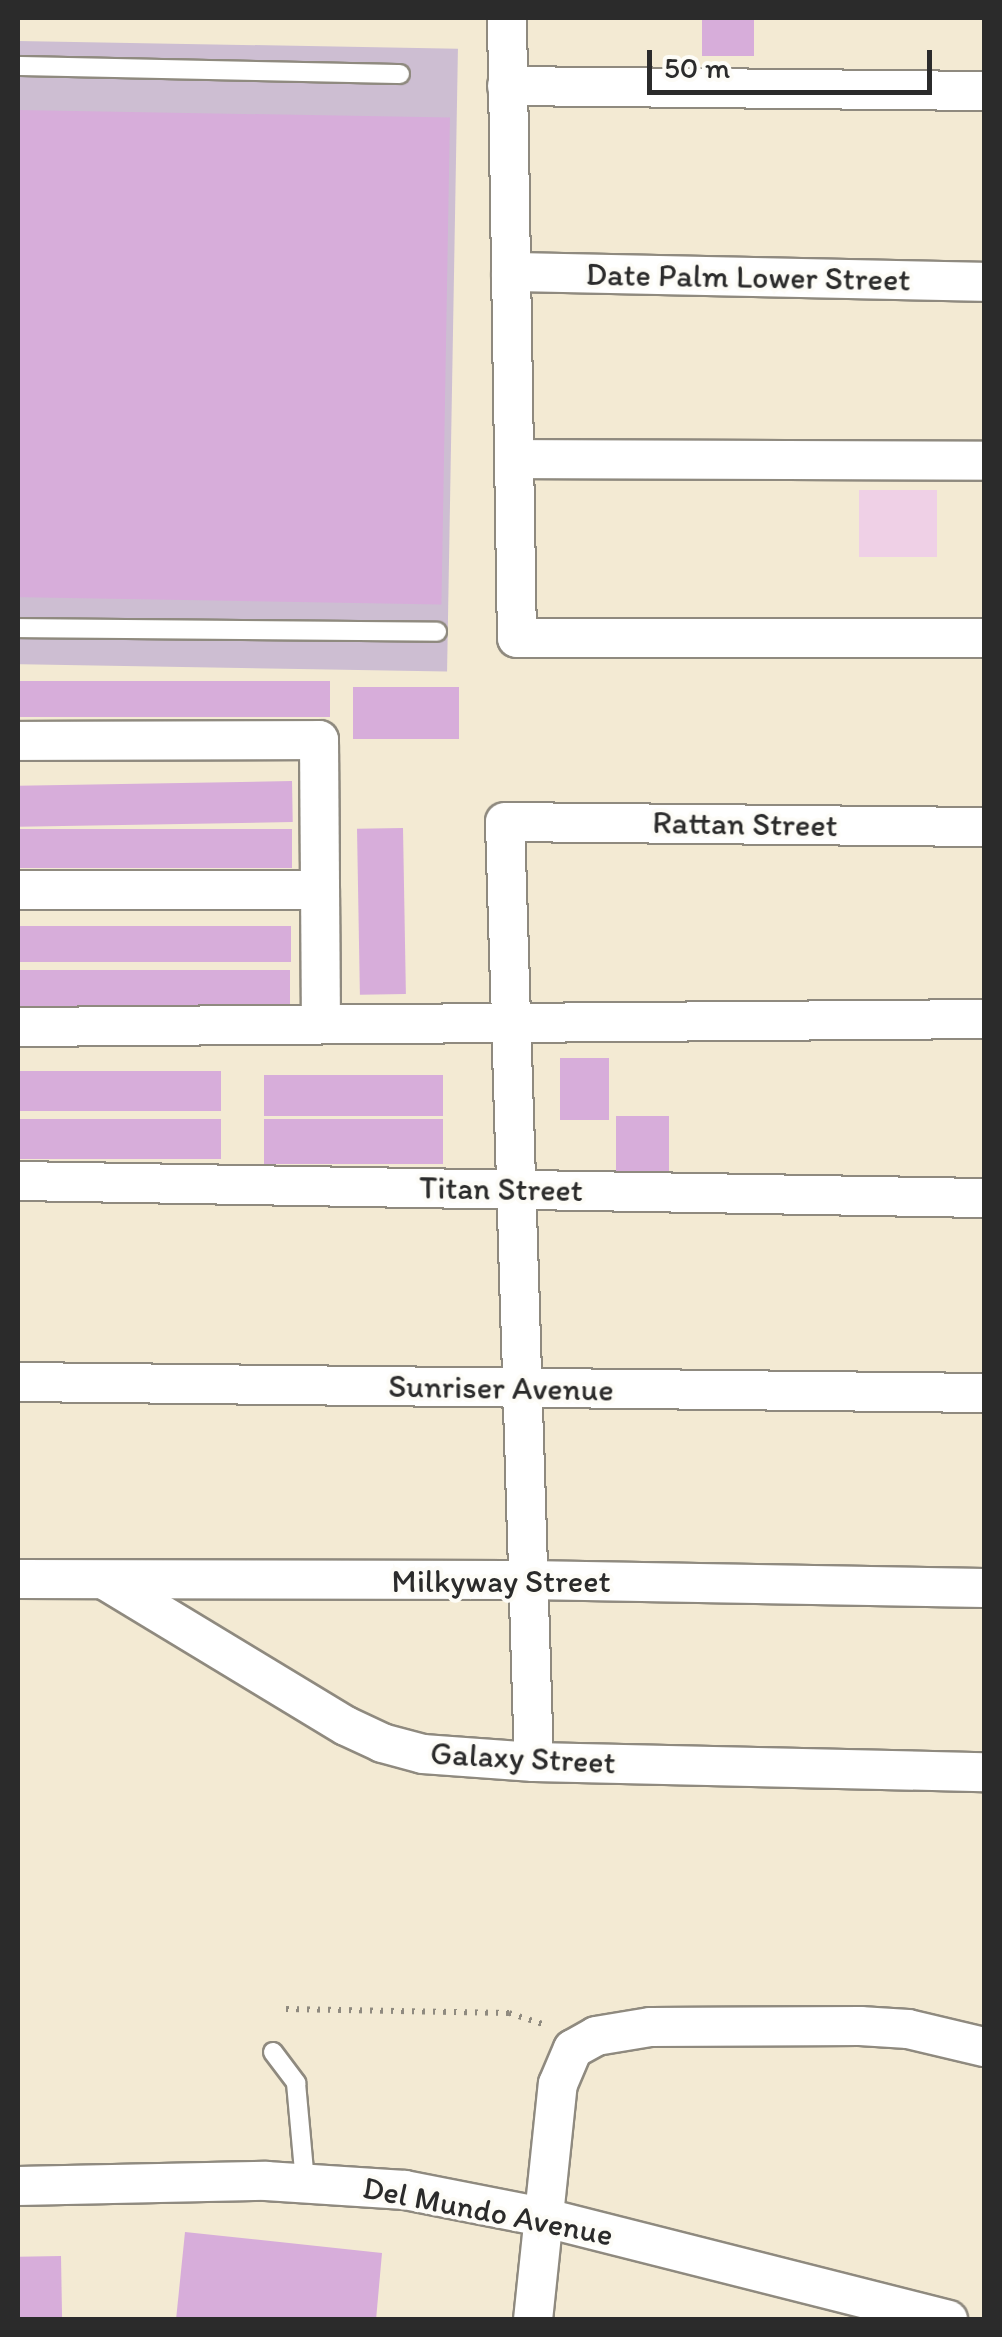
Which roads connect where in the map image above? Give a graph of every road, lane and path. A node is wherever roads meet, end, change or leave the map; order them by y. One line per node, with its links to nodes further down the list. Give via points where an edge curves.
1 (507, 18): 4 (street)
2 (18, 66): 3 (lane)
3 (400, 74)
4 (507, 86): 5 (street); 6 (street)
5 (984, 92)
6 (511, 272): 7 (street, Date Palm Lower Street); 8 (street)
7 (984, 282)
8 (514, 460): 9 (street); 12 (street, via 517,638)
9 (984, 461)
10 (18, 628): 11 (lane)
11 (437, 632)
12 (984, 638)
13 (18, 741): 16 (street, via 320,740)
14 (984, 826): 17 (street, Rattan Street, via 505,822)
15 (18, 890): 16 (street)
16 (320, 890): 19 (street)
17 (511, 1020): 18 (street); 19 (street); 22 (street)
18 (984, 1020)
19 (321, 1023): 20 (street)
20 (18, 1027)
21 (18, 1182): 22 (street, Titan Street)
22 (516, 1190): 23 (street, Titan Street); 25 (street)
23 (984, 1198)
24 (18, 1382): 25 (street, Sunriser Avenue)
25 (522, 1388): 26 (street, Sunriser Avenue); 28 (street)
26 (984, 1392)
27 (18, 1579): 29 (street, Milkyway Street)
28 (528, 1580): 29 (street, Milkyway Street); 30 (street, Milkyway Street); 31 (street)
29 (107, 1581): 31 (street, Galaxy Street, via 382,1743 423,1754)
30 (984, 1588)
31 (534, 1762): 32 (street, Galaxy Street)
32 (984, 1772)
33 (286, 2008): 35 (path, via 509,2013 547,2025)
34 (984, 2047): 35 (street, via 908,2029 688,2026 619,2030)
35 (573, 2049): 39 (street, via 558,2084)
36 (273, 2052): 37 (lane, via 296,2083)
37 (305, 2181): 38 (street, Del Mundo Avenue); 39 (street, Del Mundo Avenue, via 405,2190)
38 (18, 2186)
39 (542, 2216): 40 (street); 41 (street, Del Mundo Avenue)
40 (533, 2320)
41 (948, 2320)

